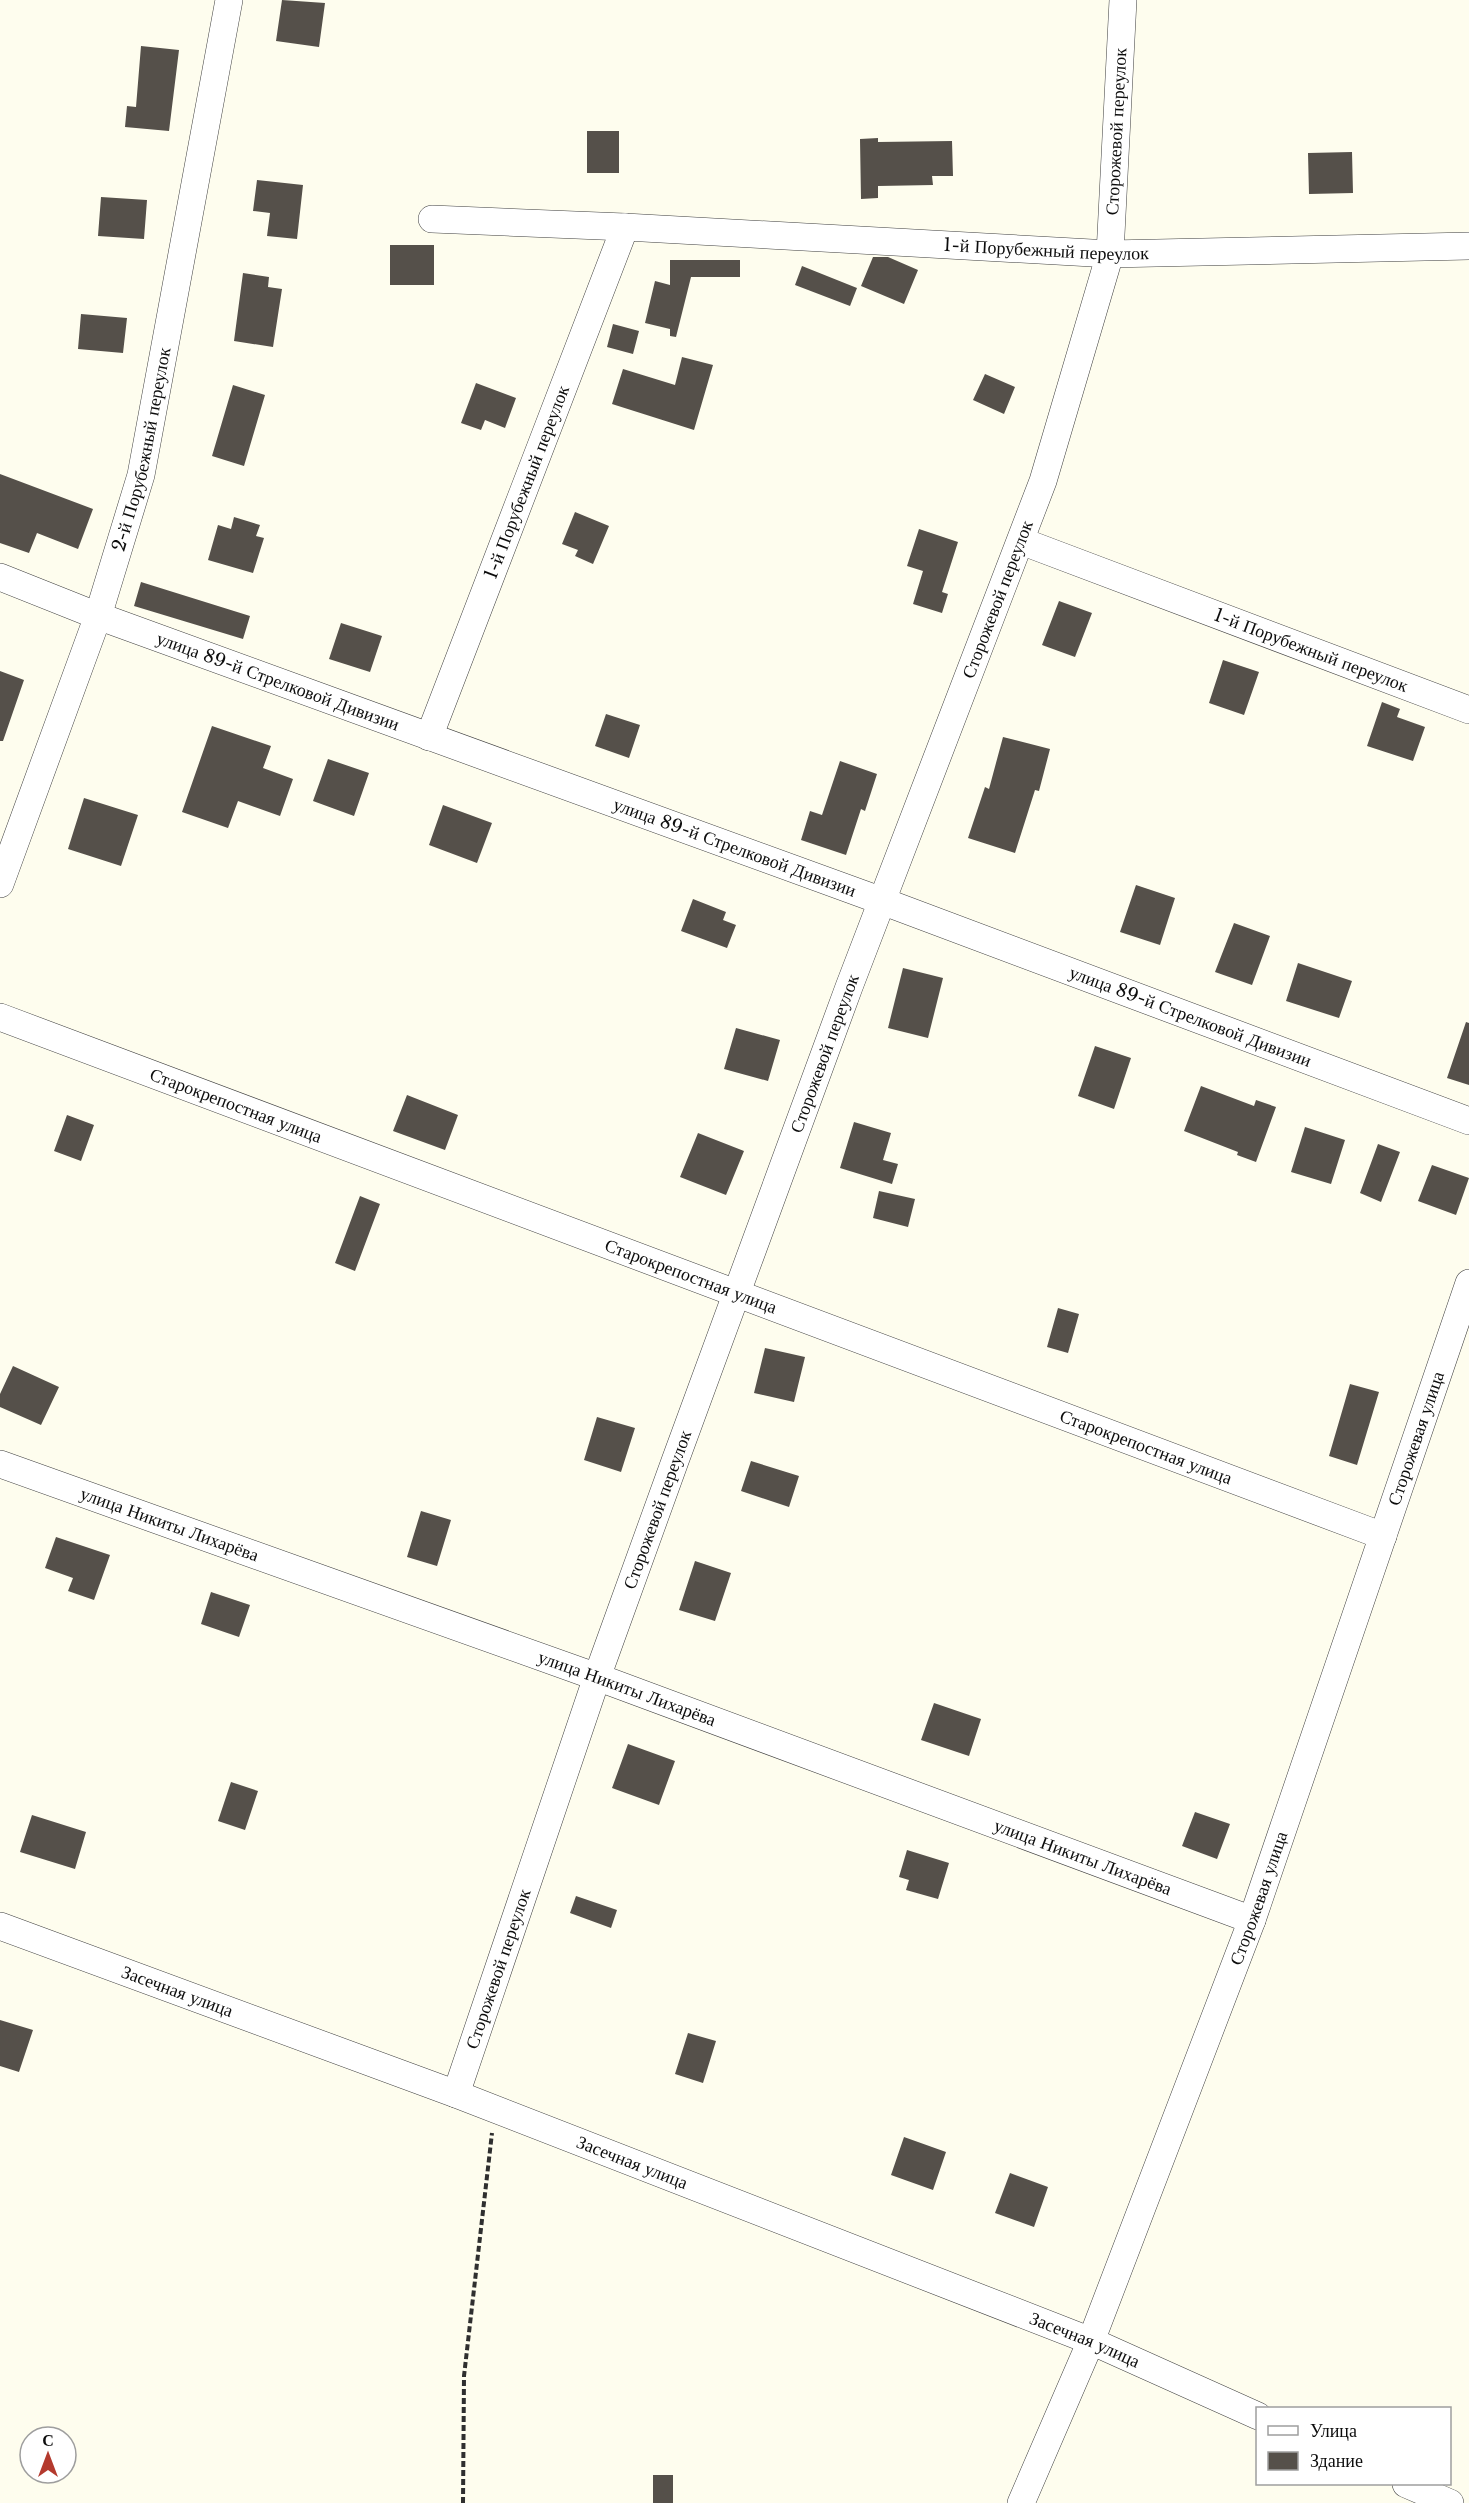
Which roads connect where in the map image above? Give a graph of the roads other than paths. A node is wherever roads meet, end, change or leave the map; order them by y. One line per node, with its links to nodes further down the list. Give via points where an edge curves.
1 (229, 0): 9 (street, 2-й Порубежный переулок, via 141,476)
2 (1123, 0): 6 (street, Сторожевой переулок)
3 (432, 219): 4 (street, 1-й Порубежный переулок)
4 (625, 227): 6 (street, 1-й Порубежный переулок); 11 (street, 1-й Порубежный переулок)
5 (1469, 246): 6 (street, 1-й Порубежный переулок)
6 (1110, 254): 7 (street, Сторожевой переулок, via 1043,482)
7 (1021, 541): 10 (street, 1-й Порубежный переулок); 13 (street, Сторожевой переулок)
8 (0, 577): 9 (street, улица 89-й Стрелковой Дивизии)
9 (98, 616): 11 (street, улица 89-й Стрелковой Дивизии); 12 (street, 2-й Порубежный переулок)
10 (1469, 710)
11 (429, 737): 13 (street, улица 89-й Стрелковой Дивизии)
12 (0, 884)
13 (882, 901): 15 (street, улица 89-й Стрелковой Дивизии); 17 (street, Сторожевой переулок)
14 (0, 1017): 17 (street, Старокрепостная улица)
15 (1469, 1121)
16 (1469, 1283): 19 (street, Сторожевая улица)
17 (736, 1294): 19 (street, Старокрепостная улица); 20 (street, Сторожевой переулок)
18 (0, 1464): 20 (street, улица Никиты Лихарёва)
19 (1383, 1536): 21 (street, Сторожевая улица)
20 (597, 1677): 21 (street, улица Никиты Лихарёва); 23 (street, Сторожевой переулок)
21 (1252, 1920): 24 (street, Сторожевая улица)
22 (0, 1926): 23 (street, Засечная улица)
23 (456, 2094): 24 (street, Засечная улица)
24 (1091, 2341): 25 (street, Засечная улица); 27 (street, Сторожевая улица)
25 (1256, 2416)
26 (1409, 2485): 28 (street)
27 (1020, 2503)
28 (1450, 2503)

